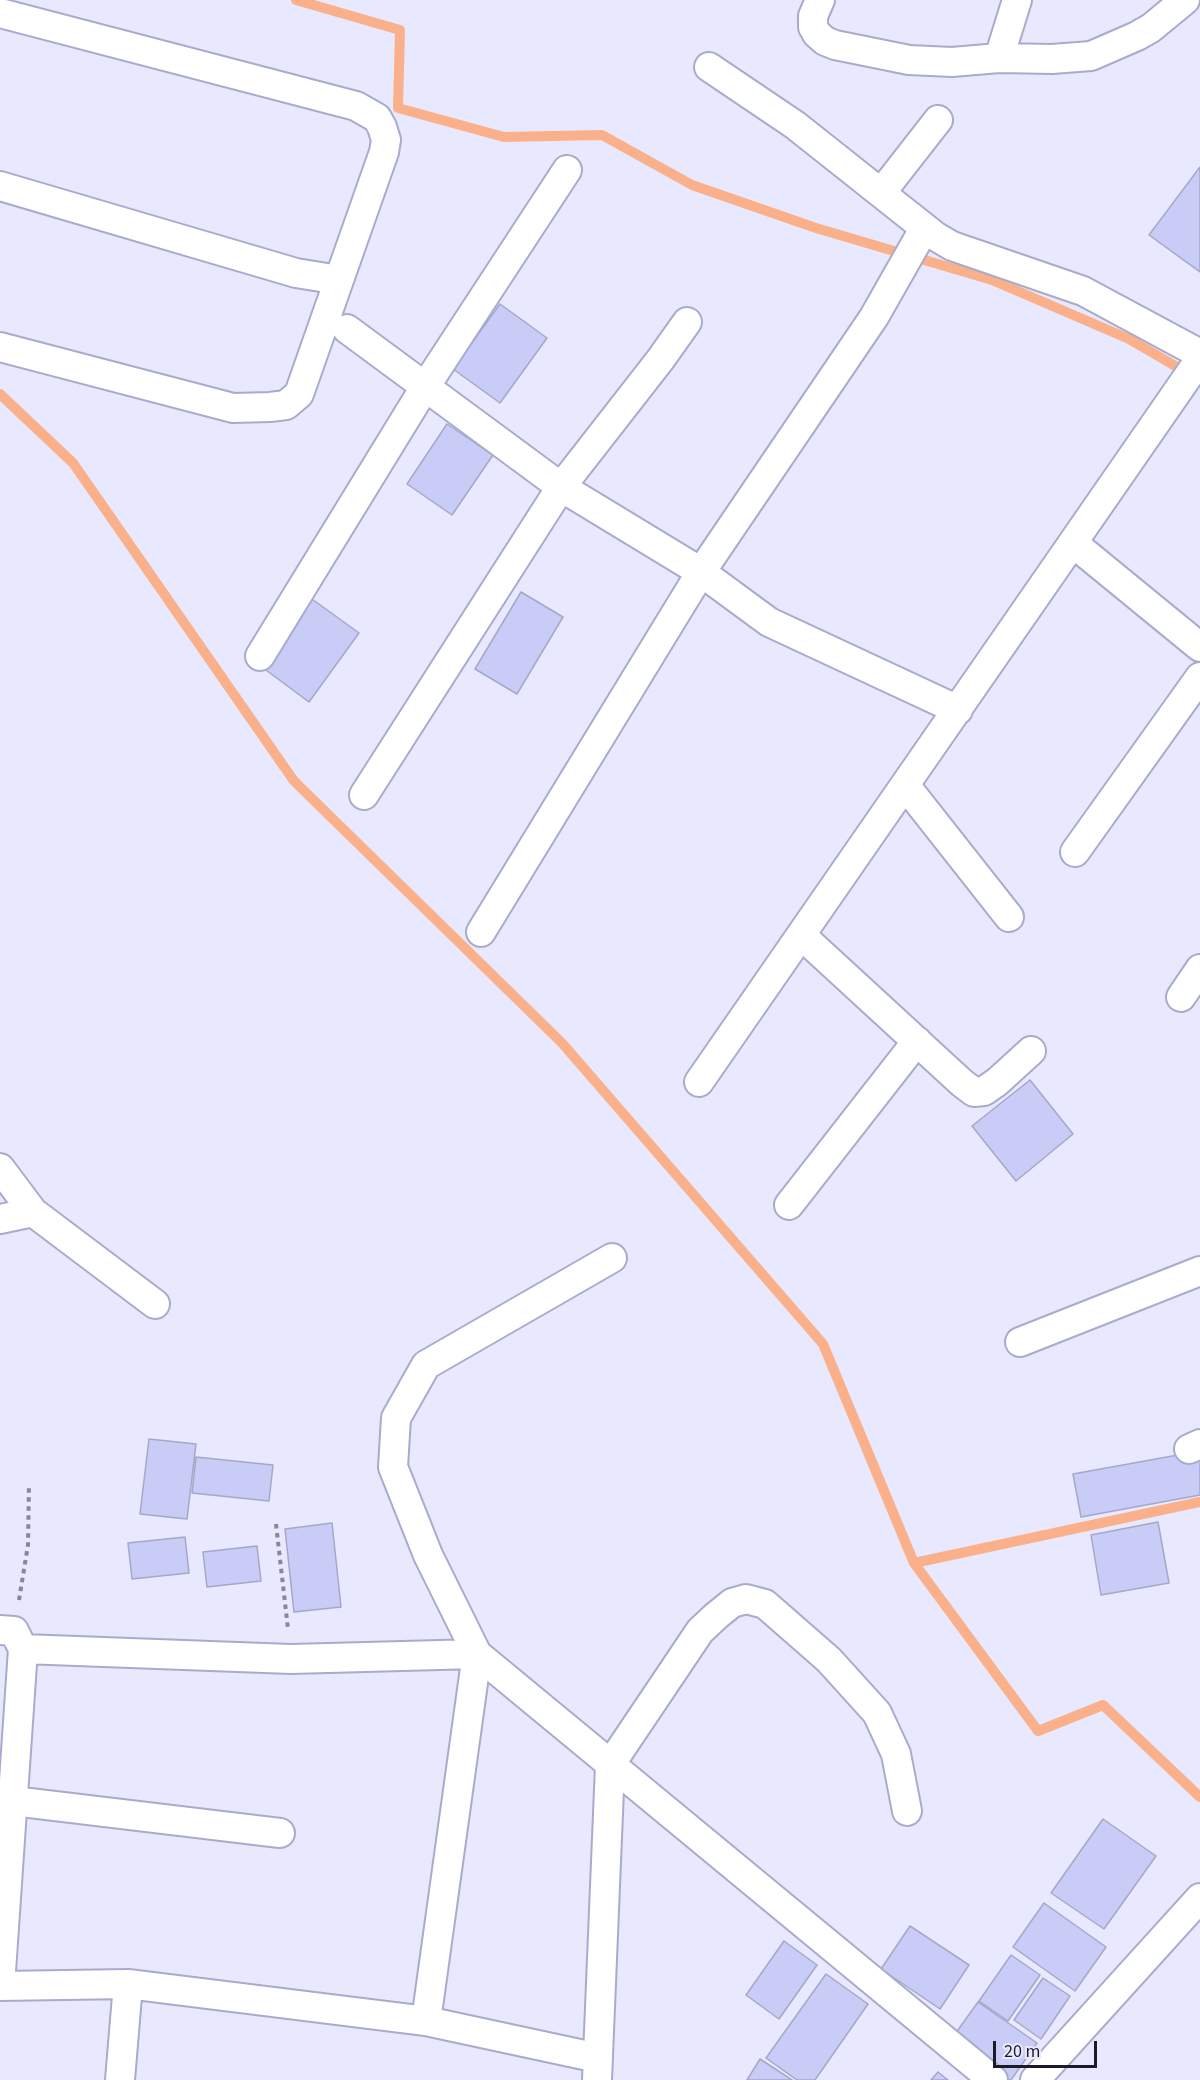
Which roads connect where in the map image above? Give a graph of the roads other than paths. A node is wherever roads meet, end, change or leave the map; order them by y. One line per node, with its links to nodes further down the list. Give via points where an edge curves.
1 (820, 0): 5 (street, via 813,27 825,41 835,45 909,60)
2 (1017, 0): 5 (street)
3 (1185, 0): 5 (street, via 1151,28 1090,56)
4 (0, 13): 12 (street, via 369,112 382,127 384,152)
5 (999, 58)
6 (709, 67): 10 (street, via 795,125)
7 (938, 120): 10 (street)
8 (567, 170): 17 (street)
9 (0, 186): 12 (street, via 296,273)
10 (881, 193): 11 (street)
11 (919, 238): 16 (street, via 1083,291); 20 (street, via 867,327)
12 (339, 280): 15 (street, via 299,394 286,405 233,408)
13 (687, 322): 18 (street)
14 (347, 329): 17 (street)
15 (0, 347)
16 (1199, 359): 19 (street)
17 (425, 387): 18 (street); 22 (street)
18 (561, 487): 20 (street); 26 (street)
19 (1073, 543): 21 (street); 24 (street)
20 (701, 572): 24 (street, via 769,622); 29 (street)
21 (1200, 646)
22 (260, 656)
23 (1200, 677): 27 (street)
24 (958, 710): 25 (street)
25 (906, 785): 28 (street); 30 (street)
26 (364, 795)
27 (1075, 852)
28 (1009, 917)
29 (481, 932)
30 (801, 935): 33 (street); 35 (street)
31 (1200, 969): 32 (street)
32 (1181, 997)
33 (917, 1041): 34 (street, via 974,1092 984,1091 997,1082); 37 (street)
34 (1031, 1051)
35 (699, 1082)
36 (0, 1168): 38 (street)
37 (789, 1205)
38 (33, 1212): 39 (street); 42 (street)
39 (0, 1219)
40 (612, 1258): 45 (street, via 426,1365 396,1418 393,1467 428,1555)
41 (1200, 1271): 43 (street)
42 (155, 1304)
43 (1020, 1342)
44 (12, 1637): 45 (street, via 291,1659); 47 (street)
45 (477, 1654): 46 (street); 53 (street)
46 (610, 1765): 48 (street, via 700,1631 732,1603 747,1599 765,1604 786,1622 829,1660 877,1713 896,1754); 54 (street); 56 (street)
47 (14, 1801): 49 (street); 52 (street)
48 (907, 1811)
49 (280, 1833)
50 (1200, 1898): 57 (street)
51 (128, 1984): 52 (street); 53 (street); 55 (street)
52 (0, 1986)
53 (426, 2021): 54 (street)
54 (598, 2069)
55 (120, 2080)
56 (993, 2080)
57 (1035, 2080)

